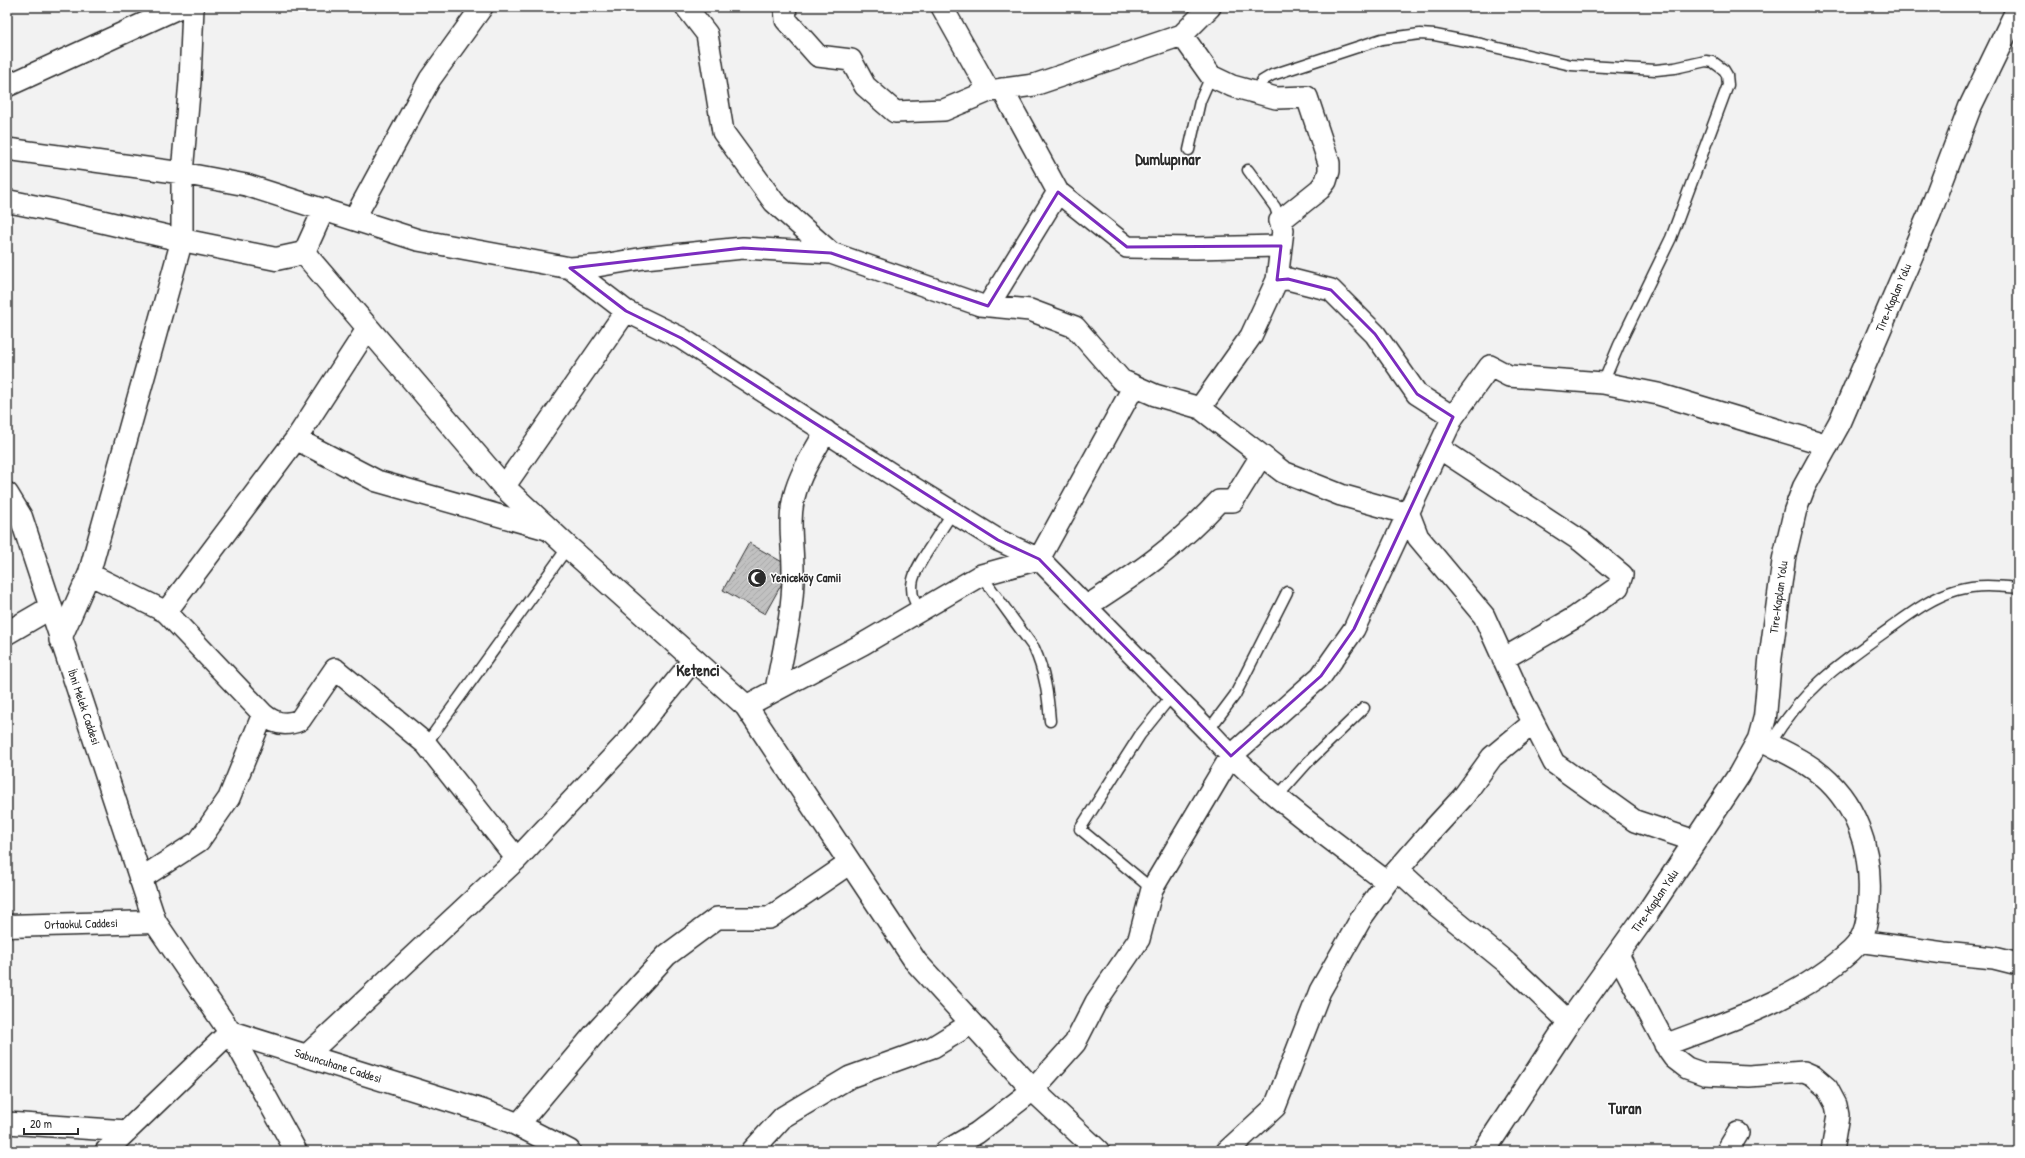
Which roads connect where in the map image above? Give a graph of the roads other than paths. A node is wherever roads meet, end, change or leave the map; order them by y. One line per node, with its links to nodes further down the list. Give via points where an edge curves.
1 (180, 7): 11 (street)
2 (194, 7): 17 (street)
3 (482, 7): 21 (street, via 430,80)
4 (686, 7): 26 (street, via 707,34 723,132 774,202)
5 (785, 7): 12 (street, via 786,20 818,56 851,60 865,86 895,112 944,110)
6 (942, 7): 12 (street)
7 (1210, 7): 9 (street)
8 (2018, 8): 38 (street, Tire-Kaplan Yolu, via 1970,107 1929,215)
9 (1182, 35): 10 (street); 12 (street, via 1034,85)
10 (1211, 76): 13 (street); 15 (lane, via 1200,101)
11 (7, 86)
12 (996, 90): 18 (street)
13 (1254, 94): 22 (street, via 1276,98 1307,97 1329,164 1326,181 1320,189); 32 (lane, via 1262,81 1272,75 1382,39 1405,35 1435,35 1571,64 1656,70 1702,61 1713,62 1719,66 1727,76 1728,84 1671,238 1619,344)
14 (7, 149): 17 (street)
15 (1189, 150)
16 (1248, 170): 22 (lane, via 1275,207)
17 (182, 174): 20 (street, via 246,185); 23 (street)
18 (1058, 192): 24 (street, via 1127,247); 29 (street)
19 (7, 201): 23 (street)
20 (324, 209): 21 (street); 25 (street)
21 (354, 219): 27 (street, via 418,240)
22 (1280, 221): 24 (street, via 1283,230)
23 (182, 240): 25 (street, via 276,259); 48 (street)
24 (1281, 246): 28 (street)
25 (304, 253): 31 (street)
26 (831, 253): 27 (street, via 743,248); 29 (street)
27 (570, 268): 30 (street)
28 (1277, 280): 34 (street, via 1251,336); 35 (street, via 1288,279 1331,290 1375,334 1417,394)
29 (988, 306): 33 (street, via 1030,310 1075,326 1121,380)
30 (626, 311): 36 (street, via 681,338); 41 (street)
31 (368, 328): 37 (street); 41 (street)
32 (1603, 383): 35 (street, via 1509,376 1490,366); 38 (street, via 1658,394)
33 (1134, 386): 34 (street); 47 (street)
34 (1200, 408): 40 (street)
35 (1453, 417): 39 (street)
36 (826, 431): 43 (street); 60 (street, via 801,477 794,497 790,529 793,569 789,613)
37 (296, 439): 45 (street, via 377,481); 55 (street)
38 (1828, 445): 68 (street, Tire-Kaplan Yolu, via 1804,487 1788,535 1770,661)
39 (1439, 448): 44 (street); 59 (street, via 1581,541 1622,575 1618,587 1574,618)
40 (1262, 456): 44 (street, via 1283,472 1341,496); 52 (street, via 1232,501 1219,501 1167,552)
41 (504, 487): 45 (street)
42 (7, 494): 53 (street, İbni Melek Caddesi, via 20,517)
43 (953, 512): 47 (street, via 998,540); 54 (lane, via 915,570 911,590)
44 (1409, 514): 59 (street, via 1418,537 1484,616); 70 (street, via 1354,629 1321,676)
45 (550, 530): 46 (street)
46 (568, 547): 58 (street); 69 (lane)
47 (1039, 559): 49 (street); 52 (street)
48 (89, 574): 55 (street); 57 (street)
49 (980, 575): 54 (street); 65 (lane, via 1039,658 1046,680)
50 (2018, 588): 68 (lane, via 1985,585 1970,587 1942,595 1924,605 1819,681)
51 (1286, 592): 67 (lane, via 1235,695)
52 (1087, 606): 61 (street)
53 (50, 608): 56 (street); 57 (street, İbni Melek Caddesi)
54 (920, 611): 60 (street)
55 (166, 612): 64 (street)
56 (7, 633)
57 (60, 640): 76 (street, İbni Melek Caddesi)
58 (694, 659): 62 (street); 73 (street, via 628,741)
59 (1503, 659): 66 (street)
60 (776, 690): 62 (street)
61 (1173, 694): 67 (street); 77 (lane, via 1140,735 1080,829)
62 (746, 706): 74 (street)
63 (1364, 708): 71 (lane, via 1313,756)
64 (263, 714): 69 (street, via 280,723 294,723 300,720 335,669); 76 (street, via 229,798 199,842)
65 (1050, 721)
66 (1533, 723): 72 (street, via 1554,763 1635,821); 75 (street, via 1492,757 1463,797)
67 (1208, 731): 70 (street)
68 (1765, 742): 72 (street, Tire-Kaplan Yolu, via 1739,775); 80 (street, via 1816,770 1848,805 1858,825 1865,845 1870,887 1865,929)
69 (426, 744): 73 (street)
70 (1231, 756): 71 (street); 77 (street)
71 (1276, 798): 75 (street)
72 (1695, 841): 81 (street, Tire-Kaplan Yolu)
73 (517, 859): 87 (street)
74 (850, 863): 84 (street, via 916,962); 90 (street, via 769,918 717,918 667,955 596,1032)
75 (1392, 876): 83 (street, via 1436,905 1507,963); 99 (street, via 1362,917 1320,991 1274,1107)
76 (140, 879): 78 (street, İbni Melek Caddesi)
77 (1152, 889): 88 (street, via 1139,939 1096,1002 1075,1043)
78 (155, 922): 79 (street, Ortaokul Caddesi); 85 (street)
79 (7, 926)
80 (1860, 941): 82 (street, via 1994,958); 86 (street, via 1814,980 1787,996)
81 (1618, 955): 83 (street, Tire-Kaplan Yolu); 86 (street)
82 (2018, 964)
83 (1569, 1022): 100 (street, Tire-Kaplan Yolu)
84 (972, 1023): 88 (street); 96 (street, via 932,1047 850,1077 783,1117)
85 (230, 1032): 87 (street, Sabuncuhane Caddesi); 91 (street); 94 (street)
86 (1665, 1045): 102 (street, via 1680,1063 1704,1074 1749,1076 1804,1072 1813,1076 1827,1088 1836,1105 1838,1115)
87 (306, 1056): 90 (street, Sabuncuhane Caddesi, via 483,1111)
88 (1033, 1090): 97 (street, via 977,1134); 98 (street)
89 (7, 1123): 91 (street)
90 (518, 1125): 95 (street, Sabuncuhane Caddesi)
91 (127, 1130): 93 (street)
92 (1738, 1133): 101 (street)
93 (106, 1151)
94 (296, 1151)
95 (569, 1151)
96 (752, 1151)
97 (946, 1151)
98 (1098, 1151)
99 (1227, 1151)
100 (1484, 1151)
101 (1727, 1151)
102 (1832, 1151)

